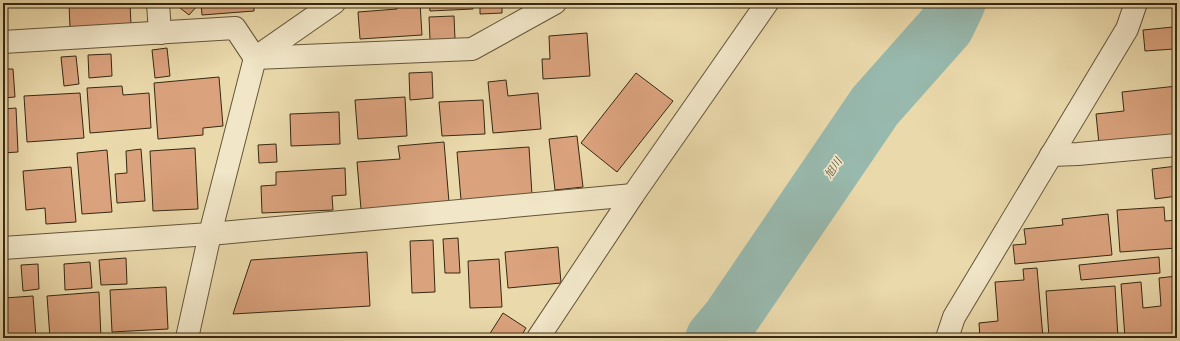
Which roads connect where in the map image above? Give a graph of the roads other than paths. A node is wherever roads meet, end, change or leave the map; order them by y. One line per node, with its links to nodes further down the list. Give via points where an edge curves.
1 (158, 3): 6 (street)
2 (334, 3): 8 (street)
3 (555, 3): 8 (street, via 472,49)
4 (767, 3): 11 (street)
5 (1136, 3): 10 (street, via 1127,29)
6 (160, 33): 7 (street); 8 (street, via 235,28)
7 (3, 42)
8 (255, 58): 12 (street)
9 (1177, 145): 10 (street)
10 (1050, 155): 16 (street, via 954,317)
11 (633, 195): 12 (street); 15 (street)
12 (210, 234): 13 (street); 14 (street)
13 (3, 248)
14 (187, 338)
15 (538, 338)
16 (947, 338)

